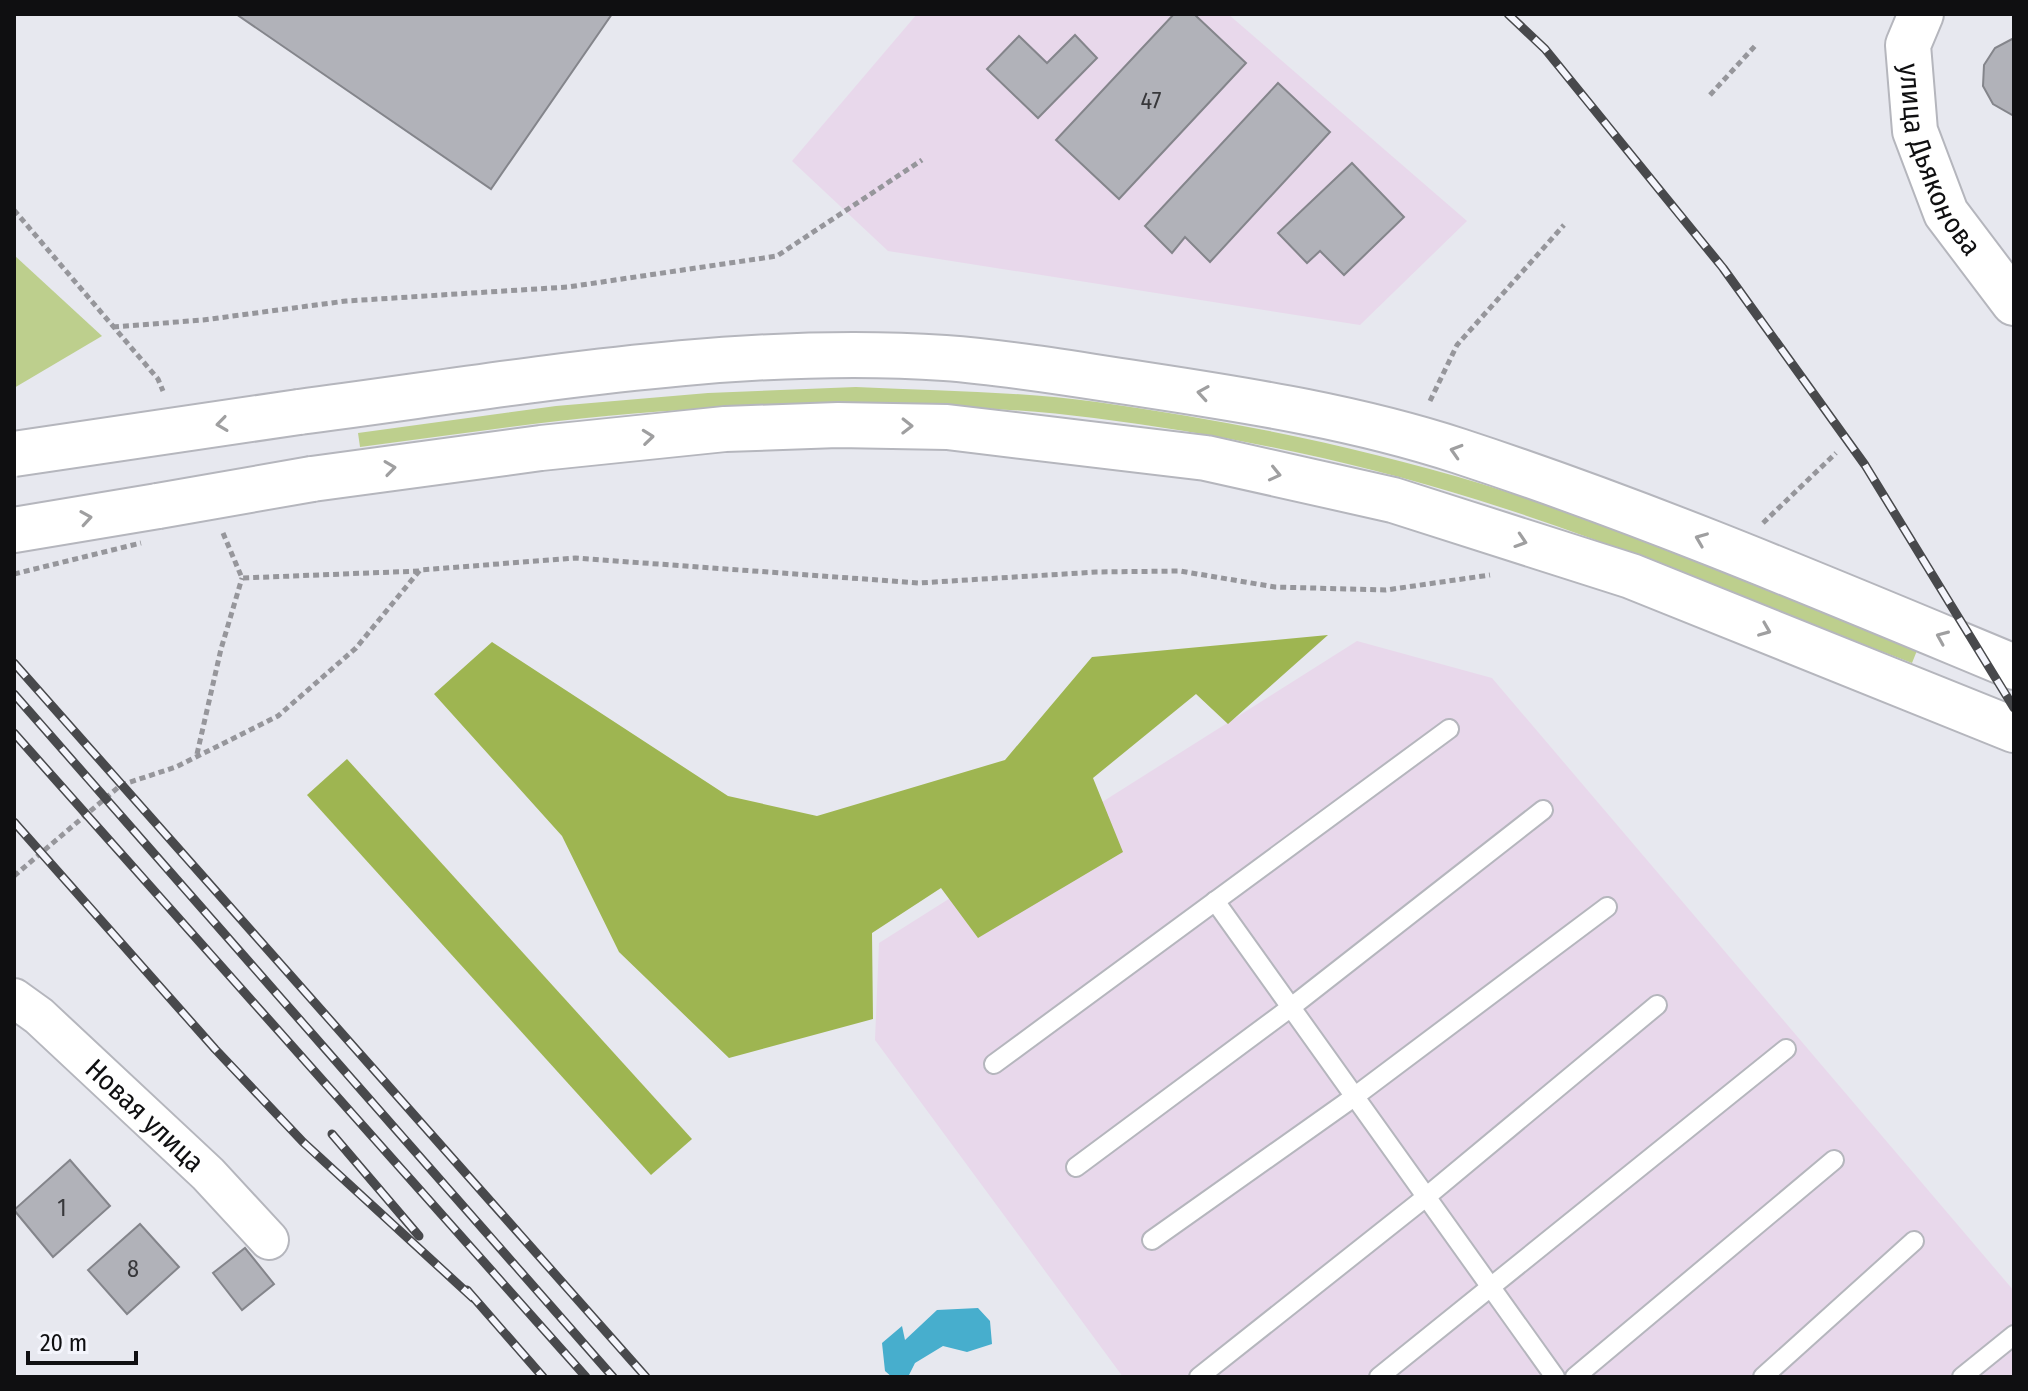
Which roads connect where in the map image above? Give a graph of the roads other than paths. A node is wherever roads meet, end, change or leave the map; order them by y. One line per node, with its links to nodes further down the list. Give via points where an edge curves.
1 (1914, 30): 2 (main road, улица Дьяконова, via 1915,131 1946,213)
2 (2014, 303)
3 (14, 454): 5 (main road, one-way to 3, bridge, via 1658,522 1457,451 1249,400 944,358 721,362 299,412)
4 (14, 530): 7 (main road, one-way to 7, bridge, via 312,479 541,448 725,429 947,427 1206,458 1393,500 1631,576)
5 (2014, 667)
6 (1449, 729): 9 (lane)
7 (2014, 730)
8 (1543, 810): 13 (lane)
9 (1215, 901): 13 (lane); 15 (lane)
10 (1607, 907): 16 (lane)
11 (14, 998): 20 (street, Новая улица, via 208,1174)
12 (1657, 1005): 19 (lane)
13 (1290, 1008): 16 (lane); 18 (lane)
14 (1786, 1049): 23 (lane)
15 (994, 1064)
16 (1354, 1097): 19 (lane); 21 (lane)
17 (1834, 1160): 28 (lane)
18 (1076, 1167)
19 (1426, 1197): 23 (lane); 25 (lane)
20 (269, 1240)
21 (1152, 1240)
22 (1914, 1241): 29 (lane)
23 (1491, 1287): 26 (lane); 27 (lane)
24 (2014, 1335): 30 (lane)
25 (1199, 1377)
26 (1379, 1377)
27 (1555, 1377)
28 (1575, 1377)
29 (1763, 1377)
30 (1962, 1377)

